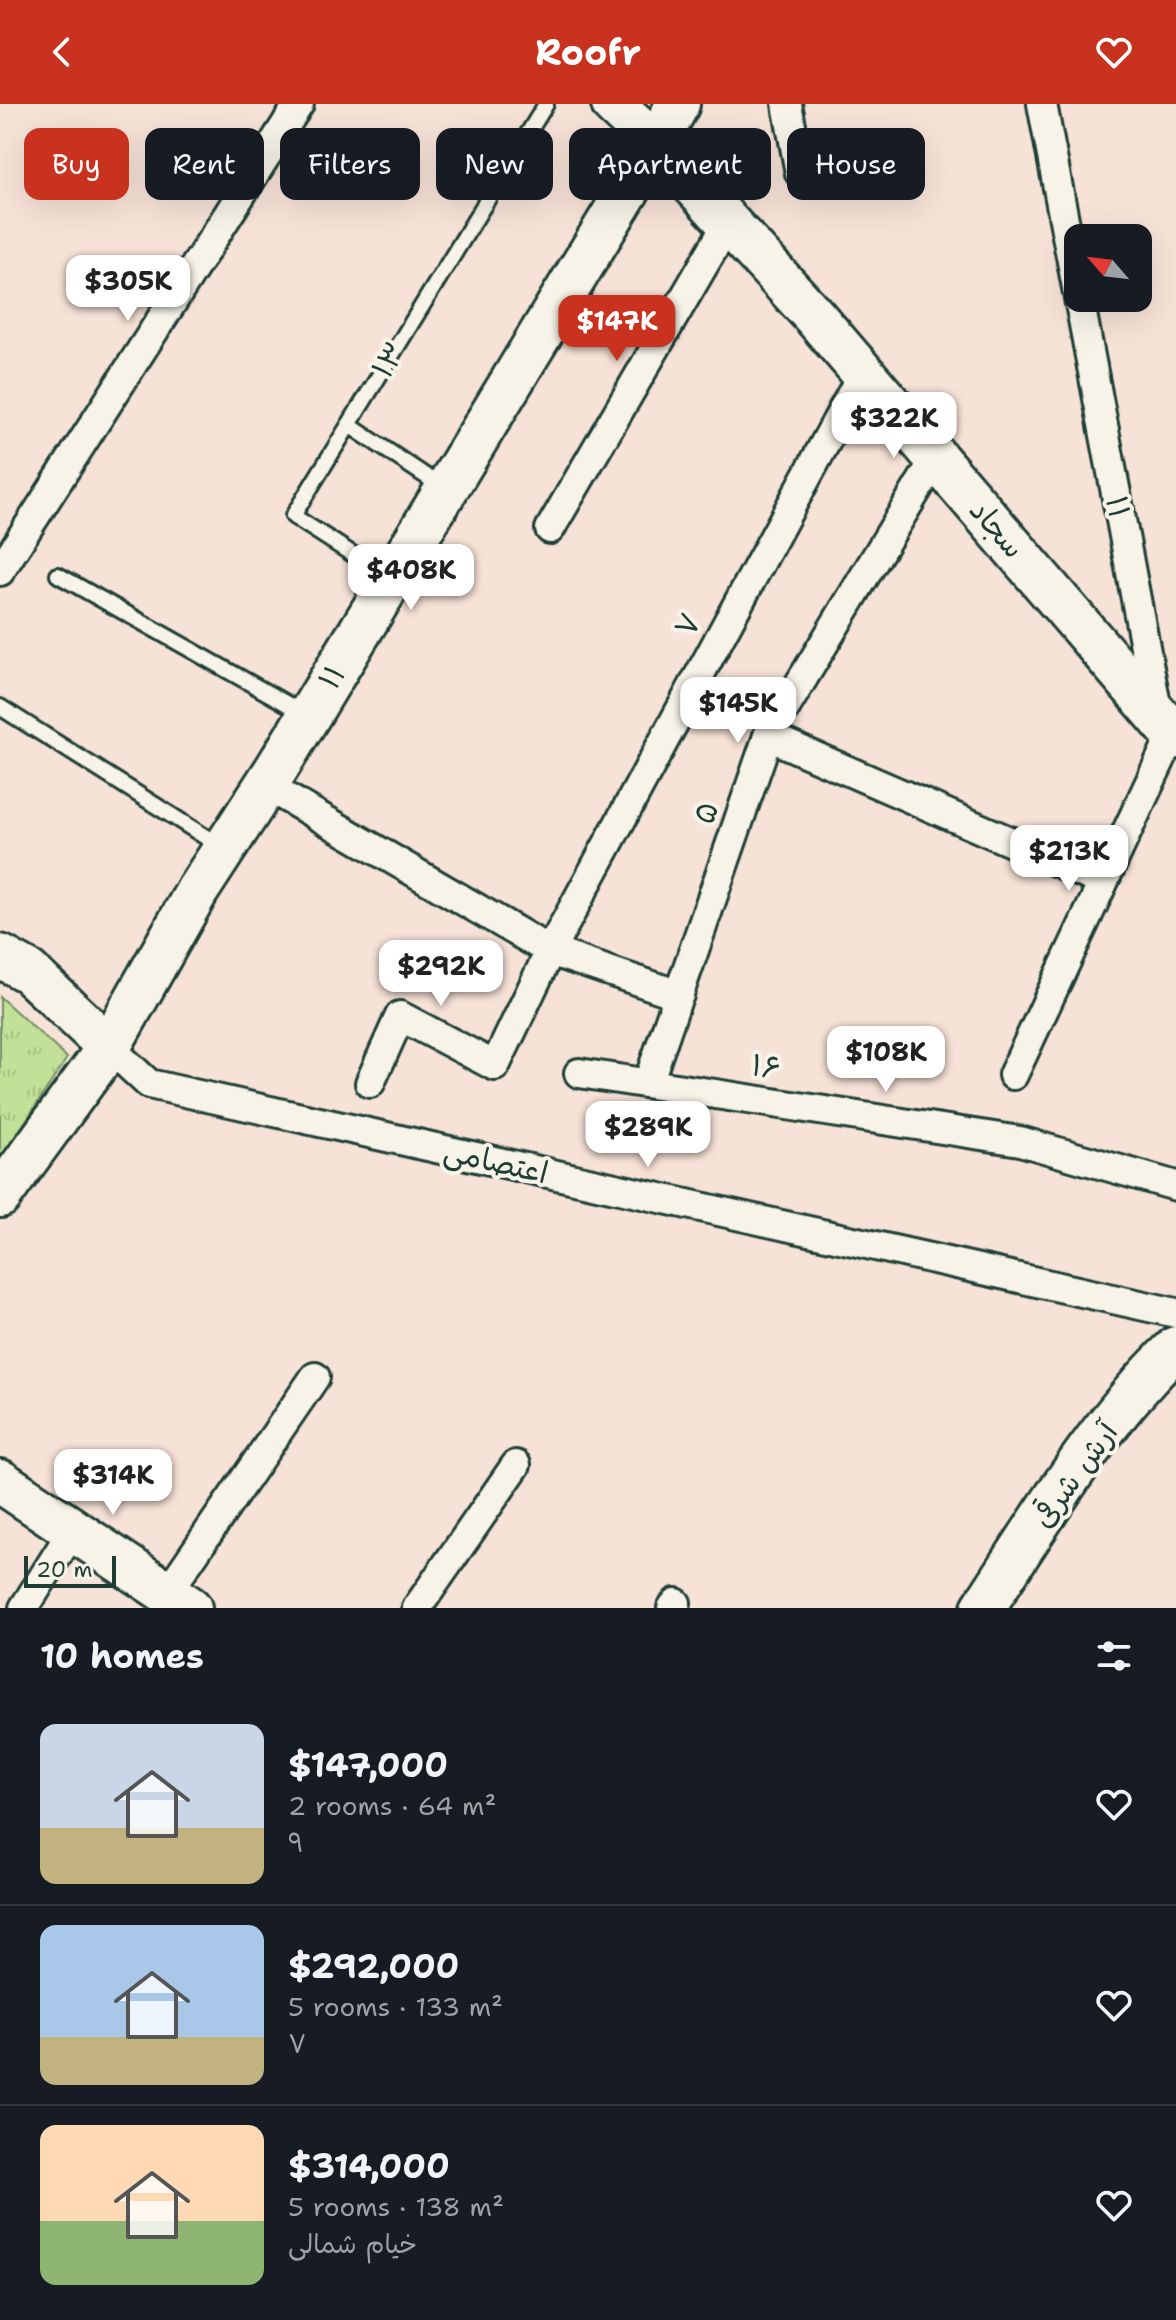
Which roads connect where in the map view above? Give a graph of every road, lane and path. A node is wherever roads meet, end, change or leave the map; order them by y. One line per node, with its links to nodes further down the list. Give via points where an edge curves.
1 (299, 104): 20 (street)
2 (546, 104): 16 (lane, ۱۳)
3 (613, 104): 7 (street, سجاد)
4 (678, 104): 8 (street)
5 (787, 104): 9 (street)
6 (1042, 104): 13 (street, ۱۱)
7 (639, 128)
8 (665, 128)
9 (792, 128)
10 (622, 200): 18 (street, ۱۱)
11 (707, 200): 12 (street, سجاد)
12 (728, 223): 15 (street, سجاد); 19 (street)
13 (1065, 224)
14 (1082, 312): 25 (street, ۱۱)
15 (863, 373): 17 (street, سجاد); 30 (street, ۷)
16 (349, 425): 18 (lane); 22 (lane, ۱۳, via 293,516)
17 (936, 458): 25 (street, سجاد); 26 (street, ۵)
18 (447, 490): 22 (street, ۱۱)
19 (550, 529)
20 (0, 571)
21 (58, 575): 24 (lane)
22 (392, 580): 24 (street, ۱۱)
23 (0, 707): 28 (lane)
24 (308, 715): 27 (street, ۱۱)
25 (1169, 728): 29 (street)
26 (768, 736): 29 (street); 32 (street, ۵)
27 (265, 785): 28 (street, ۱۱); 30 (street)
28 (224, 848): 33 (street, ۱۱)
29 (1103, 882): 35 (street)
30 (550, 951): 32 (street); 36 (street, ۷, via 495,1066 400,1016)
31 (0, 956): 33 (street, اعتصامی, via 29,972)
32 (679, 995): 37 (street, ۵)
33 (109, 1047): 39 (street, ۱۱); 40 (street, اعتصامی, via 149,1084)
34 (579, 1073): 37 (street, ۱۶)
35 (1013, 1075)
36 (370, 1083)
37 (648, 1083): 38 (street, ۱۶, via 1020,1141)
38 (1176, 1186)
39 (0, 1196)
40 (1176, 1313)
41 (1169, 1368): 49 (street, آرش شرقی, via 1061,1489)
42 (315, 1377): 46 (street)
43 (516, 1465): 48 (street)
44 (0, 1481): 45 (street)
45 (73, 1530): 46 (street); 47 (street)
46 (178, 1600)
47 (24, 1608)
48 (417, 1608)
49 (983, 1608)

